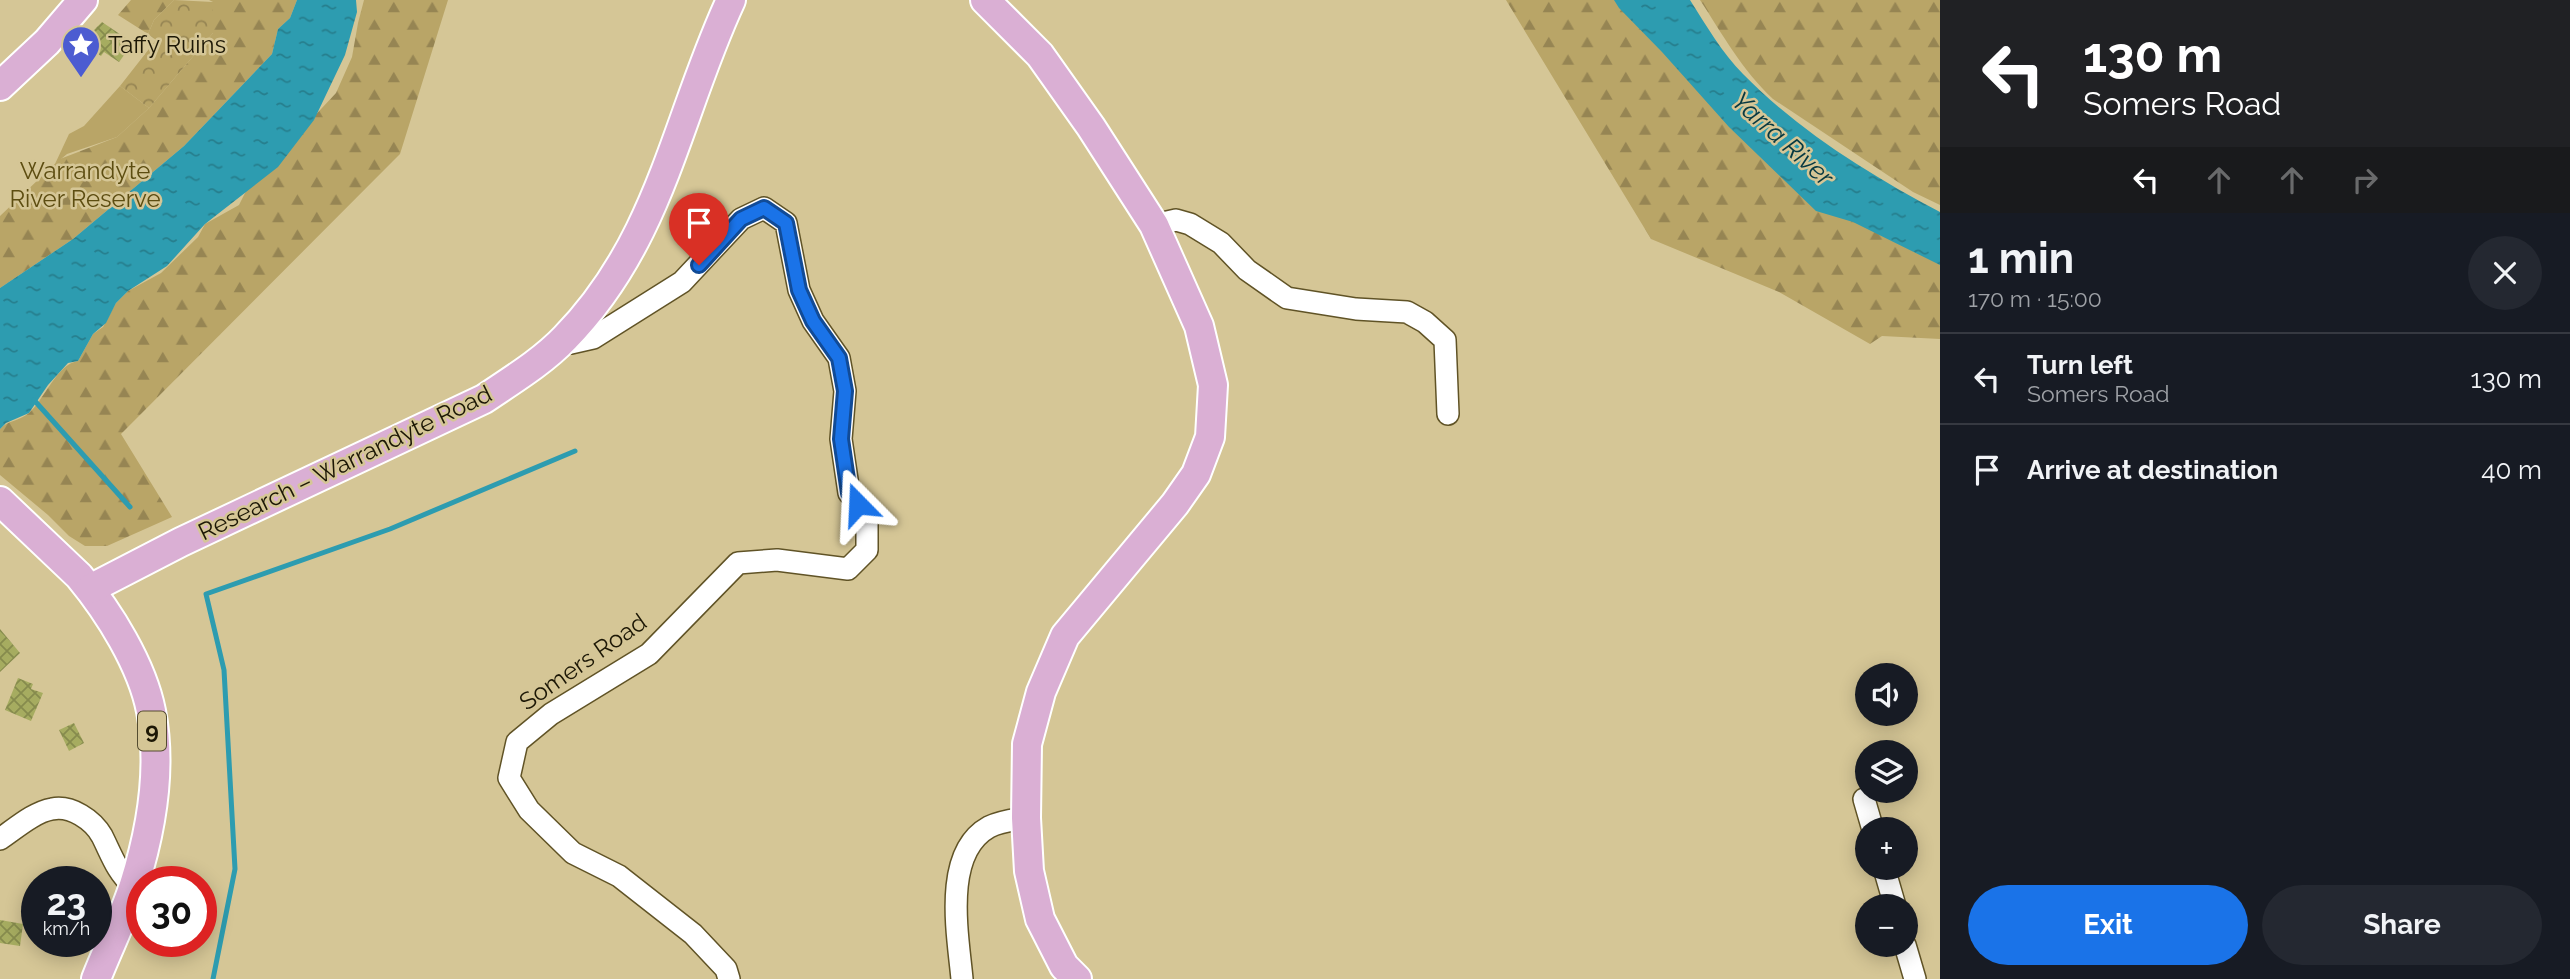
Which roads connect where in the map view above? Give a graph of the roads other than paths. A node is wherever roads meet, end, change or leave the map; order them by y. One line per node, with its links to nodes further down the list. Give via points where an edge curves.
1 (83, 0): 4 (main road)
2 (731, 0): 6 (main road, Research – Warrandyte Road, via 640,234 610,285)
3 (985, 0): 5 (main road, via 1040,55)
4 (0, 86)
5 (1154, 225): 7 (street, via 1176,220 1190,224 1221,243 1247,270 1287,298 1407,312 1425,322 1445,340); 10 (main road, via 1199,326 1213,385 1210,437 1196,474 1175,504 1065,636 1041,692 1027,744)
6 (565, 338): 9 (main road, Research – Warrandyte Road, via 484,400); 17 (street, Somers Road, via 571,343 593,338 682,282 741,219 764,208 786,223 799,290 813,321 839,358 845,391 841,439 849,493 867,514 867,550 848,569 777,559 738,563 649,654 551,714 517,742 509,778 529,810 573,853 619,876 693,934 726,969)
7 (1448, 414)
8 (0, 501): 9 (main road, 9)
9 (90, 589): 12 (main road, 9, via 135,665 151,711 153,800)
10 (1026, 818): 18 (street, via 987,828 971,843 960,866 956,894); 19 (main road, via 1029,871 1040,919 1064,966)
11 (0, 839): 13 (street, via 51,809 76,812 100,833)
12 (139, 866)
13 (126, 880)
14 (126, 904): 16 (main road, 9)
15 (1909, 957): 20 (street)
16 (96, 979)
17 (729, 979)
18 (962, 979)
19 (1077, 979)
20 (1915, 979)

